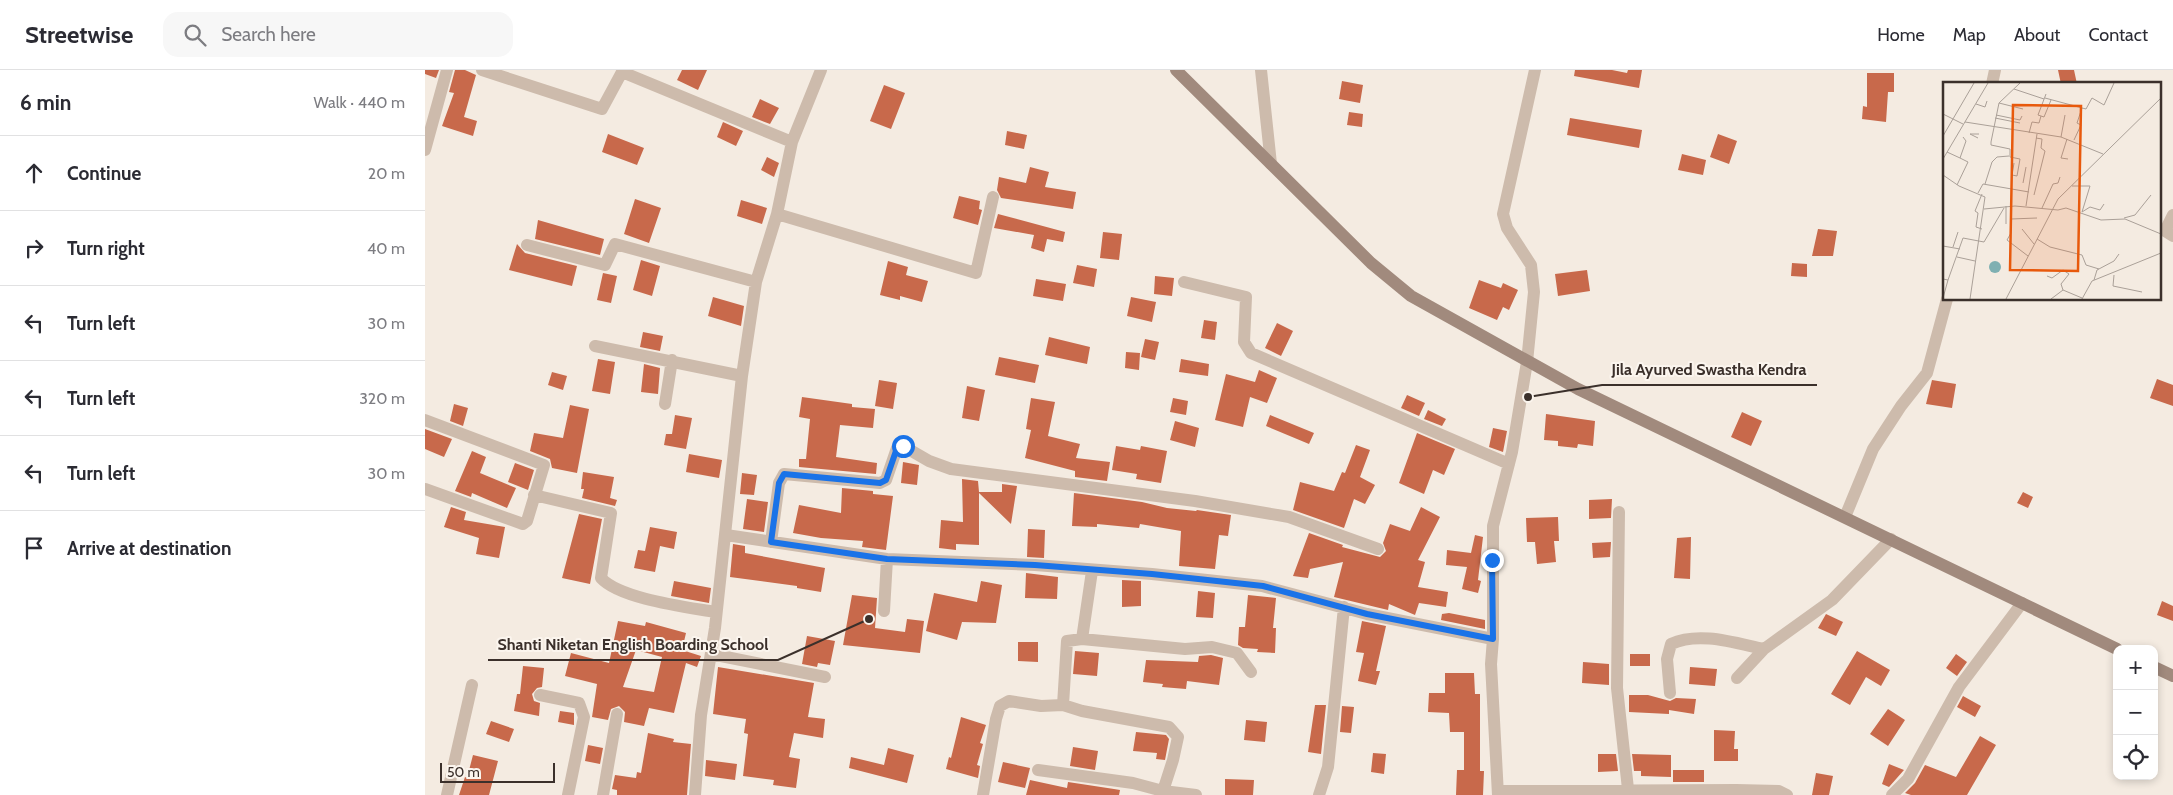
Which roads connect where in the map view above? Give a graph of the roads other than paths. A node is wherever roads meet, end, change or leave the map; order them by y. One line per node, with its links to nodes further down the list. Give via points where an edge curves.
1 (447, 70): 9 (street)
2 (482, 70): 7 (street, via 602,109)
3 (821, 70): 8 (street)
4 (1176, 70): 10 (street)
5 (1261, 70): 10 (street)
6 (1535, 70): 21 (street, via 1503,214 1507,228 1531,265 1534,292)
7 (622, 71): 8 (street)
8 (792, 142): 12 (street)
9 (425, 150)
10 (1271, 164): 21 (street, via 1371,263 1411,296)
11 (993, 198): 12 (street, via 976,273)
12 (777, 214): 16 (street)
13 (2173, 215): 14 (street, via 2165,231)
14 (2173, 236)
15 (527, 245): 16 (street, via 605,265 615,244)
16 (756, 282): 22 (street)
17 (1184, 282): 25 (street, via 1246,298 1244,342 1251,353)
18 (1947, 300): 29 (street, via 1927,373 1873,450)
19 (595, 346): 20 (street)
20 (672, 360): 22 (street); 23 (street)
21 (1527, 362): 25 (street); 29 (street)
22 (742, 376): 30 (street)
23 (665, 404)
24 (425, 420): 27 (street, via 544,465)
25 (1509, 464): 41 (street, via 1493,526)
26 (425, 489): 27 (street, via 523,524 527,521)
27 (534, 495): 39 (street, via 611,513 601,567 601,578 607,585 660,602)
28 (1619, 512): 56 (street, via 1617,688)
29 (1845, 517): 31 (street)
30 (725, 535): 32 (street); 39 (street)
31 (1891, 539): 36 (street); 43 (street, via 1832,600)
32 (771, 542): 33 (street, via 779,483 784,474 880,483 886,480 897,448 903,446 951,469 1289,517); 34 (street)
33 (1378, 550)
34 (887, 559): 35 (street, via 1035,565); 38 (street)
35 (1091, 571): 37 (street, via 1263,586); 40 (street)
36 (2022, 603): 42 (street); 67 (street, via 1959,687 1908,779)
37 (1344, 607): 41 (street); 65 (street, via 1328,767)
38 (883, 611)
39 (715, 612): 44 (street)
40 (1082, 639): 46 (street, via 1185,649 1212,647 1237,653); 53 (street, via 1067,641)
41 (1493, 639): 58 (street, via 1491,664)
42 (2113, 647)
43 (1764, 649): 49 (street); 51 (street, via 1715,638 1678,640 1671,644 1667,659)
44 (711, 654): 48 (street); 62 (street, via 701,715)
45 (2158, 669): 47 (street)
46 (1251, 672)
47 (2173, 676)
48 (825, 677)
49 (1737, 678)
50 (472, 685): 59 (street)
51 (1670, 693)
52 (539, 695): 60 (street, via 579,703 583,710)
53 (1063, 705): 57 (street, via 1169,727 1178,737); 63 (street, via 1041,706 1009,701 1000,706)
54 (617, 714): 61 (street)
55 (1038, 770): 57 (street, via 1133,783)
56 (1628, 789): 58 (street); 66 (street, via 1779,791)
57 (1163, 791): 64 (street)
58 (1498, 793)
59 (447, 795)
60 (568, 795)
61 (603, 795)
62 (695, 795)
63 (983, 795)
64 (1196, 795)
65 (1319, 795)
66 (1787, 795)
67 (1892, 795)

